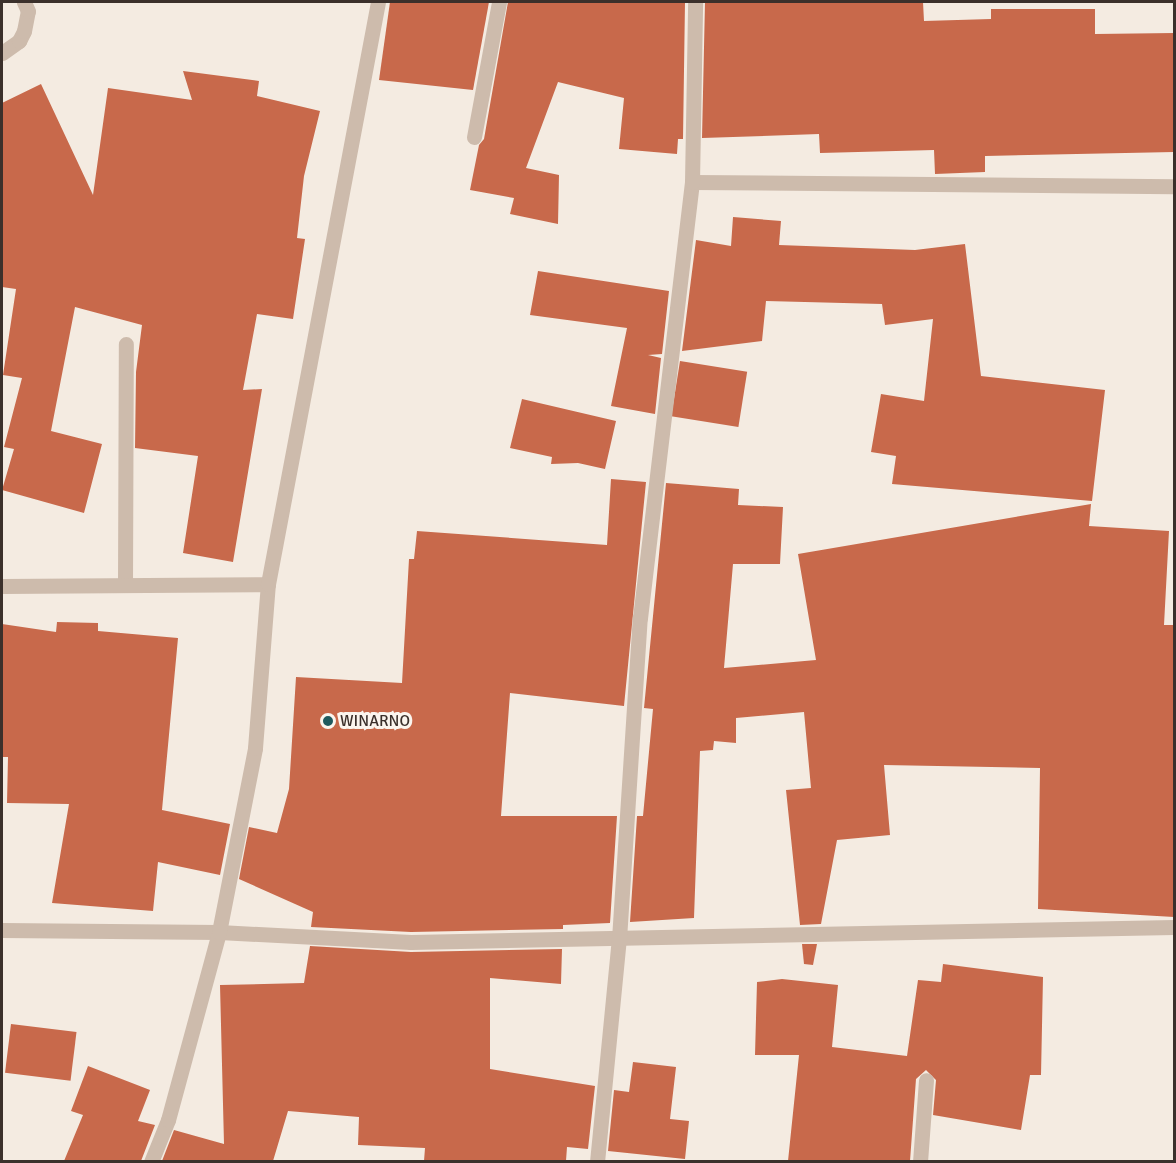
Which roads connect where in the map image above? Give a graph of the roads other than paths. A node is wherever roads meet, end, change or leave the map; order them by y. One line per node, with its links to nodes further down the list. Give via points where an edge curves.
1 (24, 2): 5 (street, via 28,11 24,31 19,41)
2 (378, 2): 10 (street)
3 (499, 2): 6 (street)
4 (696, 2): 7 (street)
5 (2, 52)
6 (474, 137)
7 (692, 182): 8 (street); 16 (street, via 640,618)
8 (1174, 186)
9 (126, 344): 11 (street)
10 (268, 584): 11 (street); 15 (street, via 255,748)
11 (125, 585): 12 (street)
12 (2, 586)
13 (1174, 927): 16 (street)
14 (2, 930): 15 (street)
15 (219, 932): 16 (street, via 411,942); 18 (street, via 168,1120)
16 (619, 939): 19 (street)
17 (926, 1080): 20 (street)
18 (151, 1161)
19 (597, 1161)
20 (920, 1161)

